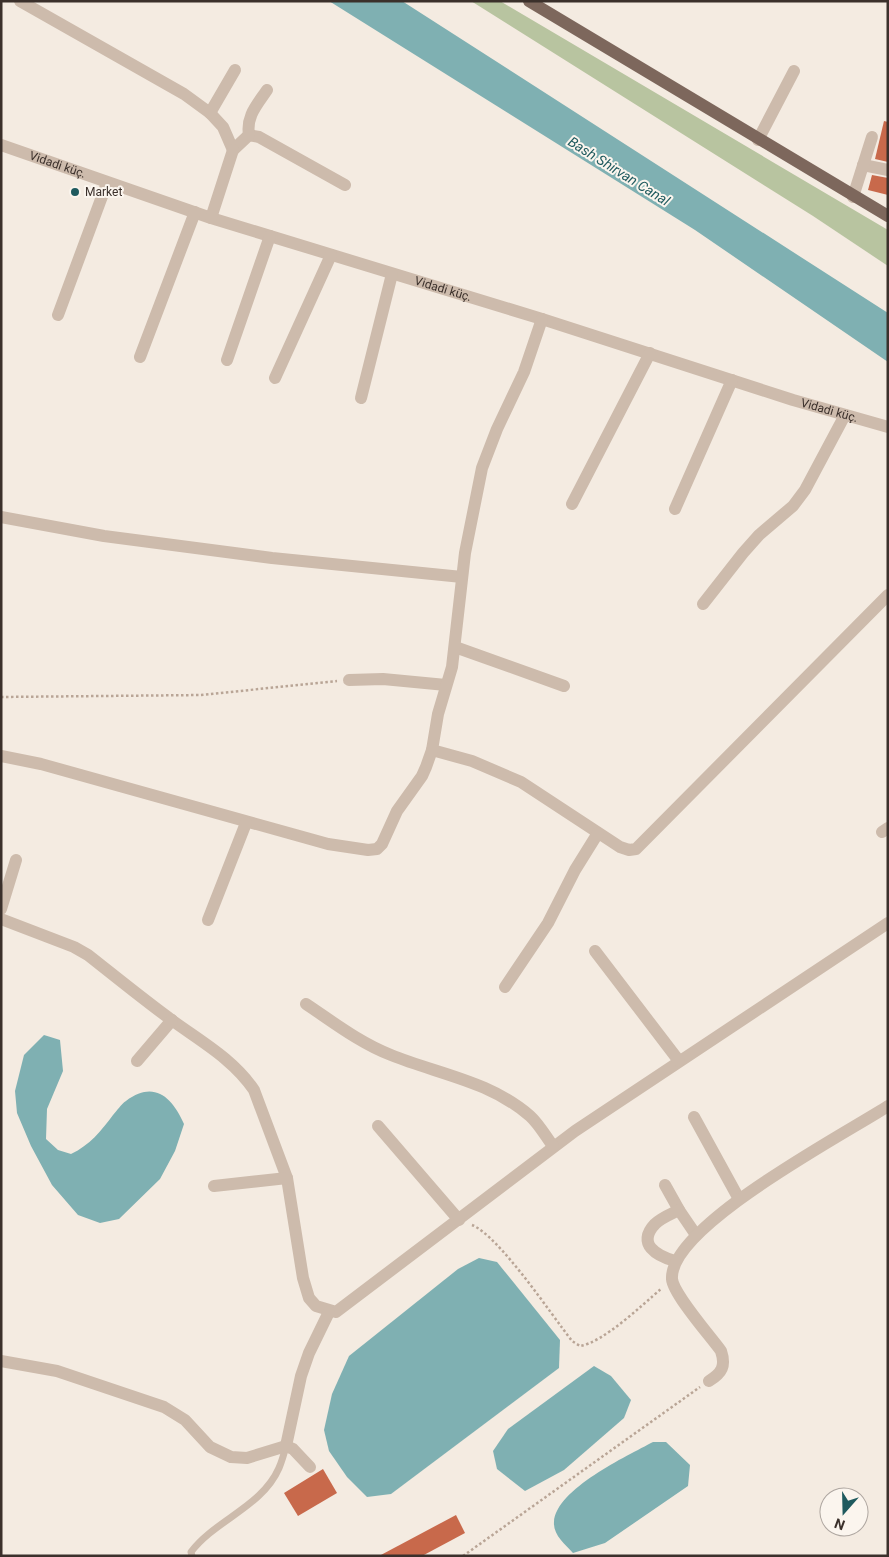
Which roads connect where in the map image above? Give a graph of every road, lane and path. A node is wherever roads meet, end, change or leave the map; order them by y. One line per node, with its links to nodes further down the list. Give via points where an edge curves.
1 (20, 1): 6 (street, via 184,94)
2 (529, 1): 9 (main road)
3 (235, 70): 6 (street)
4 (794, 71): 9 (street)
5 (267, 90): 7 (street, via 249,117)
6 (210, 113): 11 (street, via 222,127)
7 (249, 136): 11 (street); 15 (street, via 270,141)
8 (872, 137): 12 (street)
9 (758, 140): 16 (main road)
10 (1, 145): 14 (street, Vidadi küç.)
11 (233, 150): 19 (street)
12 (863, 165): 13 (street); 16 (street)
13 (888, 170)
14 (107, 183): 17 (street, Vidadi küç.); 23 (street)
15 (345, 185)
16 (853, 197): 18 (main road)
17 (195, 212): 19 (street, Vidadi küç.); 26 (street)
18 (888, 216)
19 (211, 218): 20 (street, Vidadi küç.)
20 (270, 236): 21 (street, Vidadi küç.); 27 (street)
21 (331, 255): 22 (street, Vidadi küç.); 28 (street)
22 (392, 274): 24 (street, Vidadi küç.); 30 (street)
23 (58, 315)
24 (542, 319): 25 (street, Vidadi küç.); 36 (street, via 524,372 496,429 482,468)
25 (650, 353): 29 (street, Vidadi küç.); 33 (street)
26 (140, 357)
27 (227, 360)
28 (275, 378)
29 (732, 380): 31 (street, Vidadi küç.); 34 (street)
30 (361, 398)
31 (845, 414): 32 (street, Vidadi küç.); 38 (street, via 805,490 793,506 759,535)
32 (888, 427)
33 (572, 504)
34 (675, 509)
35 (1, 517): 36 (street, via 104,536 272,558)
36 (462, 577): 39 (street)
37 (888, 595): 47 (street, via 636,849 620,847)
38 (703, 604)
39 (455, 647): 41 (street); 42 (street)
40 (349, 680): 41 (street, via 384,679); 43 (path, via 201,695)
41 (446, 685): 44 (street)
42 (564, 686)
43 (1, 697)
44 (432, 750): 46 (street, via 422,776 397,811 377,849 328,844); 47 (street, via 472,761 521,782)
45 (1, 756): 46 (street, via 41,764)
46 (246, 822): 51 (street)
47 (598, 832): 54 (street, via 548,923)
48 (16, 860): 49 (street)
49 (1, 910)
50 (1, 918): 56 (street, via 81,951)
51 (208, 920)
52 (888, 923): 58 (street)
53 (595, 951): 58 (street)
54 (505, 987)
55 (306, 1004): 62 (street, via 362,1042 390,1055 473,1082 510,1101 531,1117)
56 (172, 1020): 57 (street); 63 (street, via 232,1063 246,1078 257,1098)
57 (136, 1061)
58 (680, 1061): 62 (street)
59 (888, 1106): 66 (street)
60 (694, 1117): 66 (street)
61 (378, 1126): 68 (street)
62 (553, 1146): 68 (street)
63 (287, 1178): 65 (street); 72 (street, via 302,1278 309,1298 316,1306)
64 (665, 1185): 67 (street)
65 (214, 1186)
66 (739, 1199): 69 (street)
67 (679, 1210): 69 (street); 70 (street, via 649,1231 648,1244 652,1251)
68 (459, 1220): 71 (path, via 478,1228 500,1247 572,1341 580,1346 617,1325); 72 (street, via 344,1308)
69 (696, 1235): 70 (street)
70 (675, 1261): 71 (street)
71 (672, 1280): 74 (street, via 681,1298 721,1351 722,1371)
72 (329, 1312): 75 (street, via 308,1353)
73 (1, 1361): 75 (street, via 57,1371 164,1407 185,1420 210,1447 231,1457 247,1458)
74 (709, 1380): 78 (path)
75 (286, 1446): 76 (street); 77 (lane, via 279,1469 268,1486 201,1539 191,1552)
76 (310, 1467)
77 (192, 1556)
78 (463, 1556)

